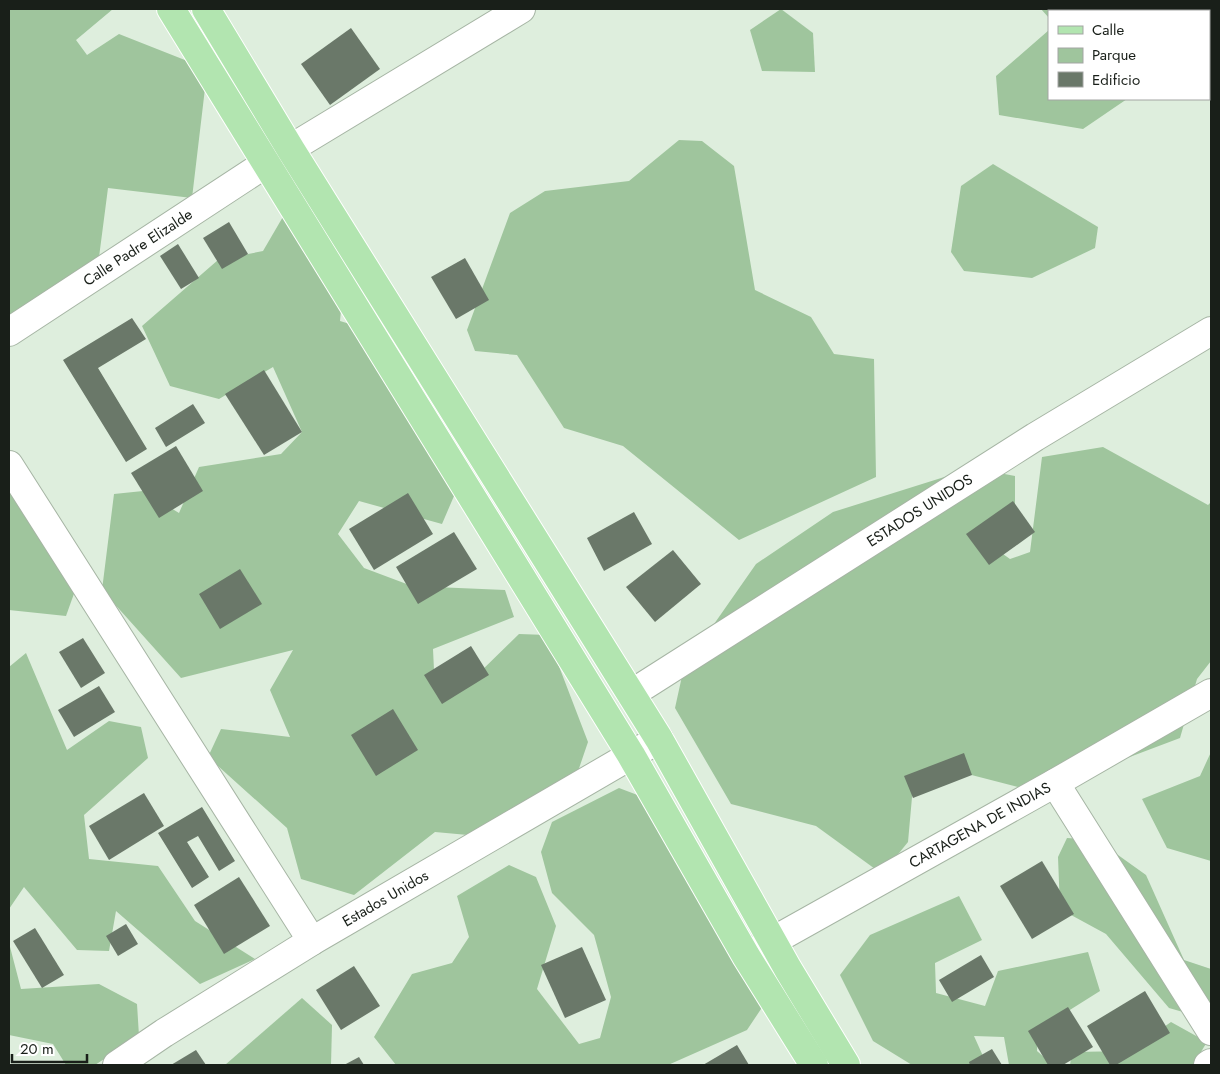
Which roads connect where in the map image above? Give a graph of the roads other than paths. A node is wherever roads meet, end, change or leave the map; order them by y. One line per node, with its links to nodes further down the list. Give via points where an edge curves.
1 (171, 9): 5 (main road)
2 (206, 9): 4 (main road)
3 (521, 9): 4 (street, Calle Padre Elizalde)
4 (291, 150): 5 (street, Calle Padre Elizalde); 10 (main road)
5 (266, 164): 7 (street, Calle Padre Elizalde); 12 (main road)
6 (1211, 331): 10 (street, ESTADOS UNIDOS, via 1035,437)
7 (9, 332)
8 (9, 465): 14 (street)
9 (1211, 693): 13 (street, CARTAGENA DE INDIAS)
10 (631, 694): 11 (main road)
11 (659, 739): 12 (street, Estados Unidos); 15 (main road)
12 (630, 755): 14 (street, Estados Unidos); 16 (main road)
13 (1055, 783): 15 (street, CARTAGENA DE INDIAS); 17 (street)
14 (312, 941): 19 (street, Estados Unidos)
15 (772, 941): 16 (street, CARTAGENA DE INDIAS); 21 (main road)
16 (746, 956): 20 (main road)
17 (1211, 1031)
18 (1211, 1063): 22 (street)
19 (117, 1065)
20 (814, 1065)
21 (846, 1065)
22 (1208, 1065)

